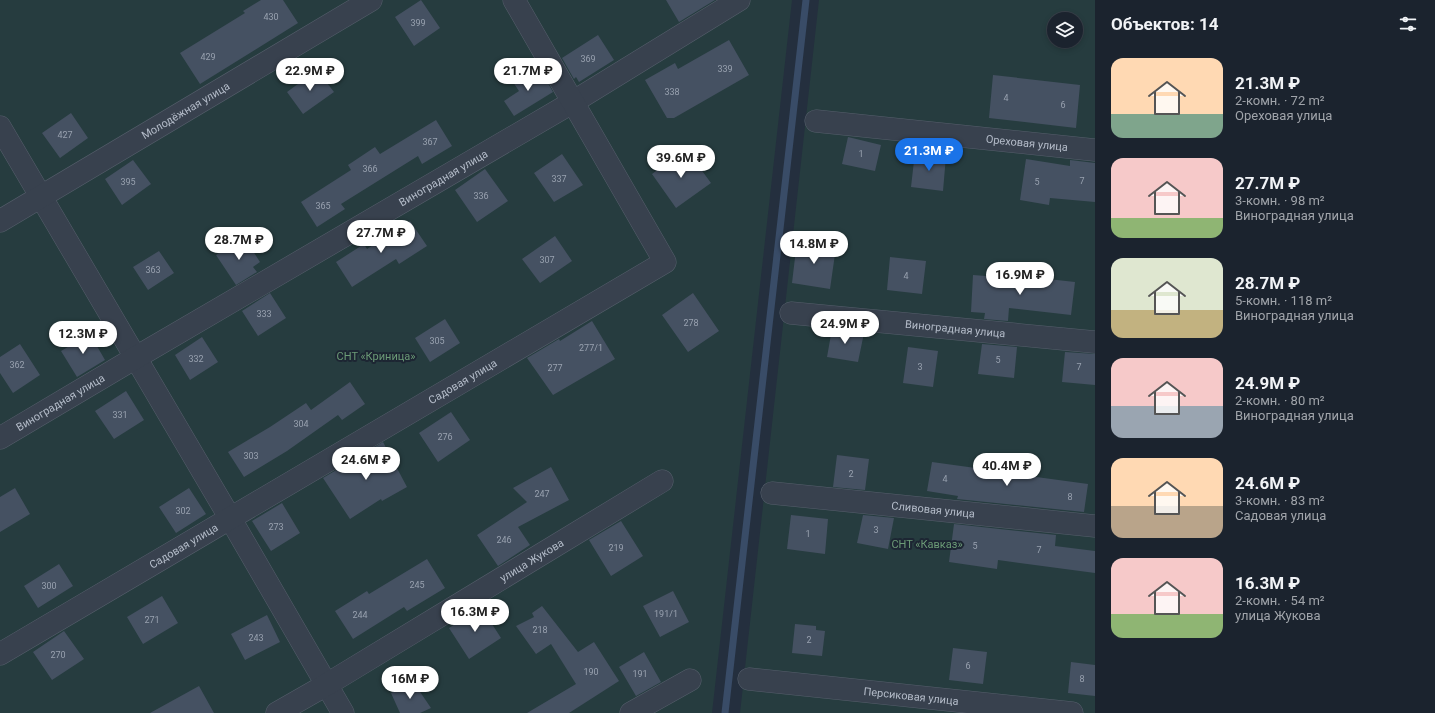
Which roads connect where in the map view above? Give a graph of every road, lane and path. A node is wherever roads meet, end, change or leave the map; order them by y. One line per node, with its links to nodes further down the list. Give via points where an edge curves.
1 (371, 0): 8 (street, Молодёжная улица)
2 (514, 0): 4 (street, Садовая улица)
3 (740, 0): 4 (street, Виноградная улица)
4 (573, 102): 12 (street, Виноградная улица); 16 (street, Садовая улица, via 665,262)
5 (816, 121): 7 (street, Ореховая улица)
6 (0, 127): 8 (street)
7 (1095, 150)
8 (41, 197): 9 (street, Молодёжная улица); 12 (street)
9 (0, 221)
10 (791, 313): 11 (street, Виноградная улица)
11 (1095, 342)
12 (135, 358): 13 (street, Виноградная улица); 16 (street)
13 (0, 438)
14 (662, 481): 21 (street, улица Жукова)
15 (772, 493): 17 (street, Сливовая улица)
16 (230, 518): 18 (street, Садовая улица); 21 (street)
17 (1095, 526)
18 (0, 654)
19 (749, 679): 25 (street, Персиковая улица)
20 (690, 680): 24 (street)
21 (326, 685): 22 (street, улица Жукова); 23 (street)
22 (277, 713)
23 (343, 713)
24 (632, 713)
25 (1072, 713)

